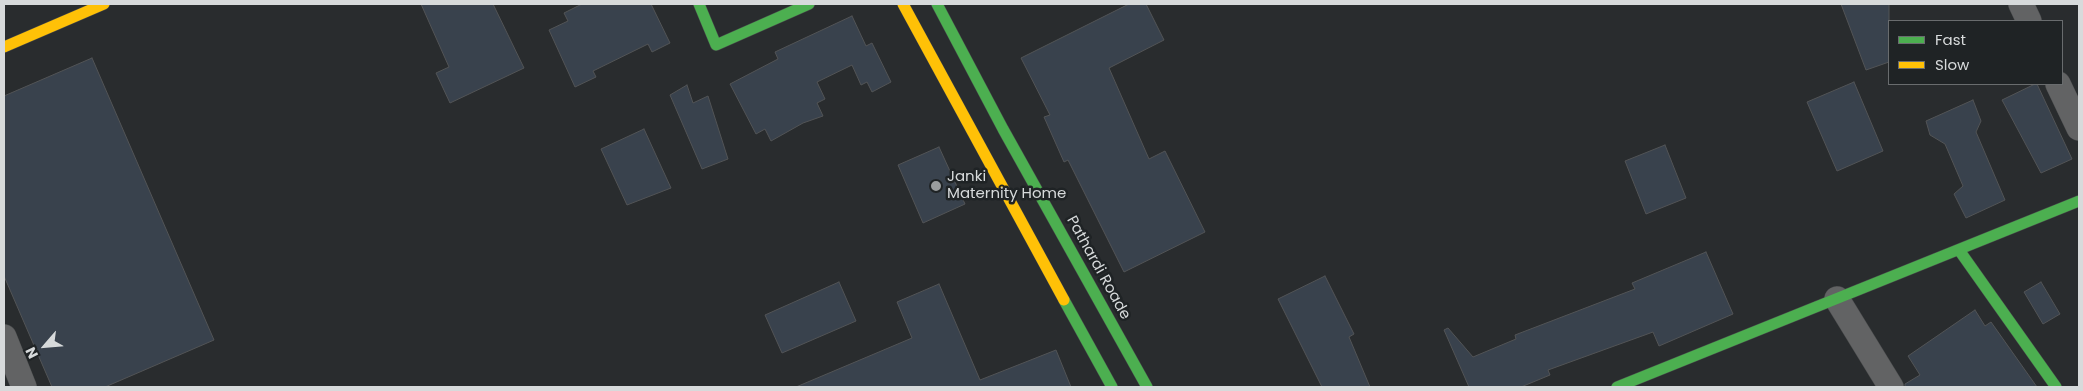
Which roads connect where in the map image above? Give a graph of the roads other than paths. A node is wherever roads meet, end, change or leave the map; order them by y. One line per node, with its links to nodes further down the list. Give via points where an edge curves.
1 (104, 4): 8 (street)
2 (698, 4): 3 (street, via 716,45)
3 (809, 4)
4 (903, 4): 17 (street)
5 (938, 4): 18 (street, Pathardi Roade)
6 (2021, 4): 7 (street)
7 (2029, 20)
8 (4, 47)
9 (2058, 85): 10 (street)
10 (2079, 128)
11 (2079, 201): 12 (street)
12 (1959, 250): 13 (street); 20 (street)
13 (1837, 298): 15 (street); 19 (street)
14 (4, 337): 16 (street)
15 (1630, 385)
16 (24, 387)
17 (1112, 387)
18 (1147, 387)
19 (1891, 387)
20 (2056, 387)

